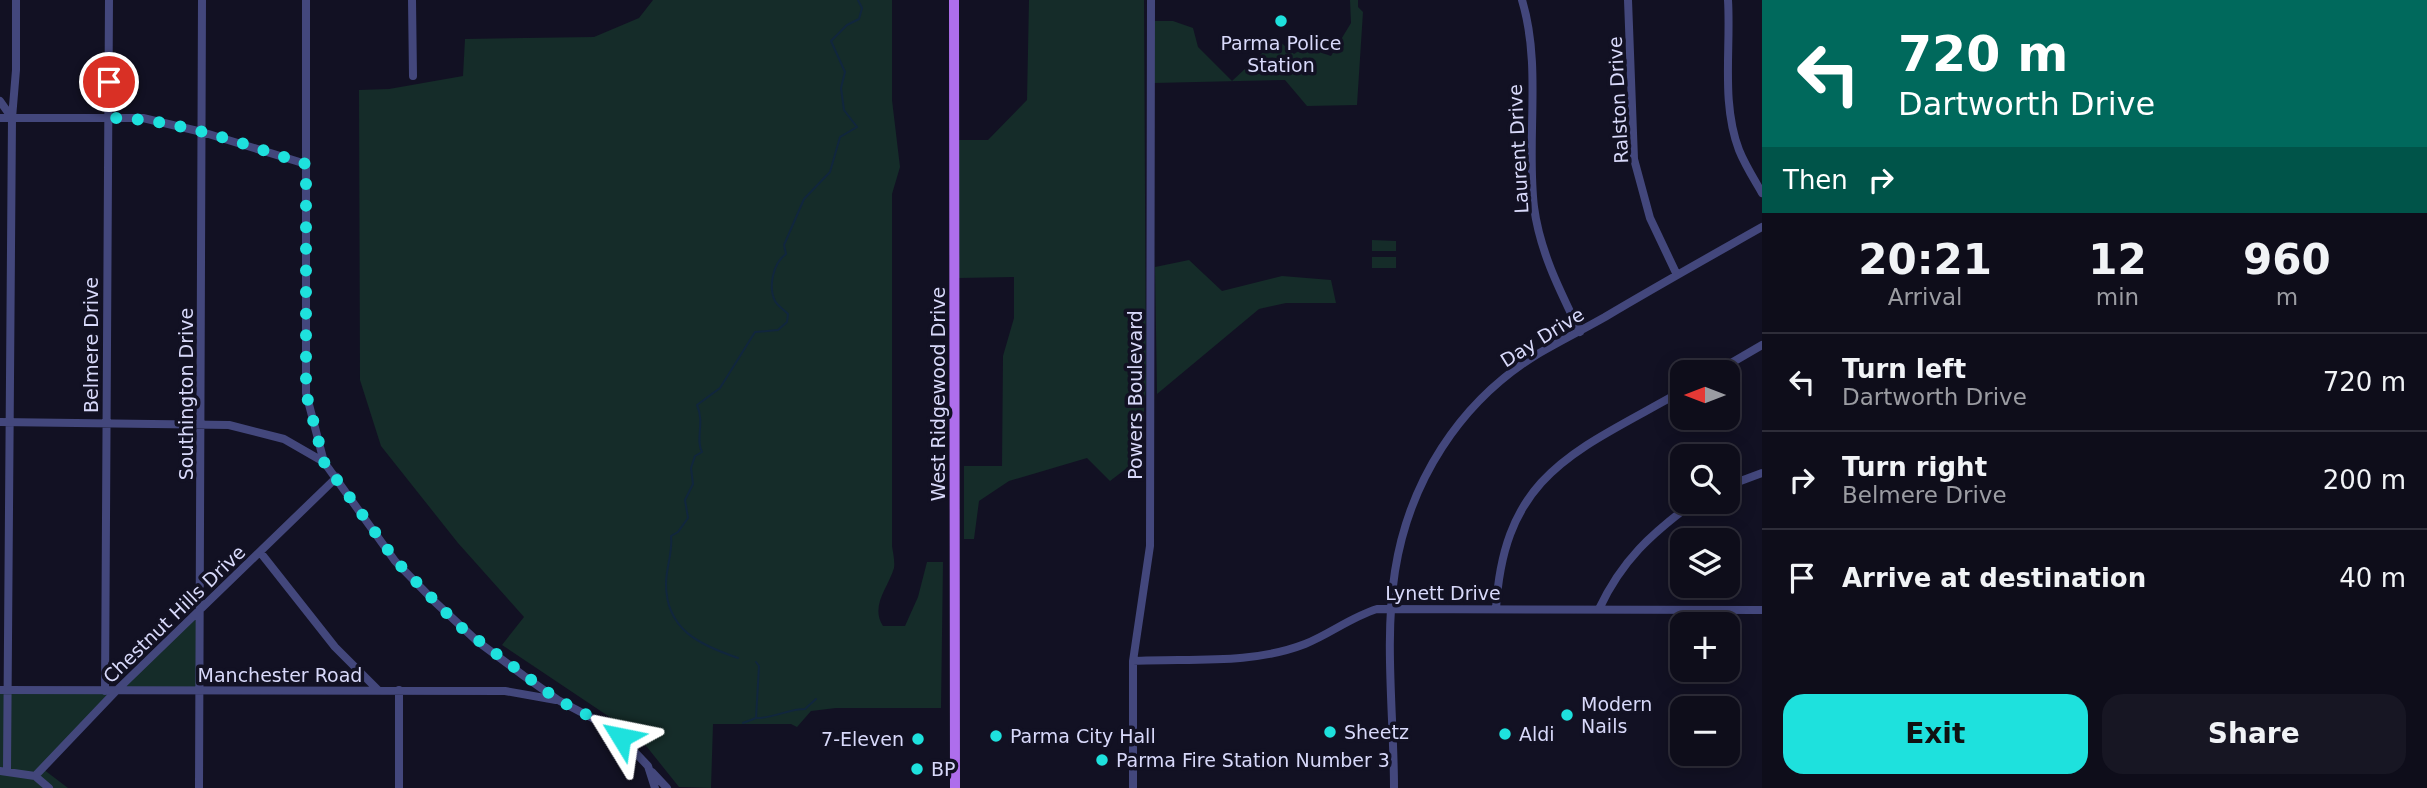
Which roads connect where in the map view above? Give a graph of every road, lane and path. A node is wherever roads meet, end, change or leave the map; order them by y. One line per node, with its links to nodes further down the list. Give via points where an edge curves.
1 (16, 0): 14 (street)
2 (109, 0): 15 (street, Belmere Drive)
3 (202, 0): 16 (street, Southington Drive)
4 (306, 0): 17 (street)
5 (412, 0): 11 (street)
6 (954, 0): 57 (main road, West Ridgewood Drive)
7 (1151, 0): 39 (street, Powers Boulevard, via 1150,546)
8 (1522, 0): 21 (street, Laurent Drive, via 1530,41 1534,208 1551,273)
9 (1628, 0): 20 (street, Ralston Drive, via 1634,159 1650,218)
10 (1728, 0): 18 (street, via 1733,129)
11 (413, 76)
12 (0, 101): 14 (street)
13 (0, 118): 14 (street)
14 (12, 118): 15 (street); 25 (street)
15 (109, 118): 16 (street, via 143,118); 26 (street, Belmere Drive)
16 (202, 132): 17 (street); 27 (street, Southington Drive)
17 (306, 164): 28 (street, via 306,393)
18 (1762, 193)
19 (1762, 227): 20 (street, Day Drive)
20 (1677, 275): 21 (street, Day Drive)
21 (1580, 332): 34 (street, Day Drive, via 1534,356 1499,383 1457,425 1430,463 1410,509)
22 (1762, 345): 23 (street)
23 (1736, 360)
24 (1670, 398): 35 (street, via 1555,466 1534,489 1507,538 1498,570)
25 (5, 422): 26 (street); 41 (street)
26 (107, 425): 27 (street); 44 (street, Belmere Drive)
27 (202, 425): 28 (street, via 261,432 284,439); 38 (street, Southington Drive)
28 (324, 462): 30 (street)
29 (1762, 473): 31 (street)
30 (337, 477): 33 (street, Chestnut Hills Drive); 40 (street, via 396,561 458,625)
31 (1740, 481)
32 (1677, 514): 36 (street, via 1651,533 1613,578)
33 (260, 552): 38 (street, Chestnut Hills Drive); 42 (street, via 335,647)
34 (1392, 609): 35 (street, Lynett Drive); 39 (street, Lynett Drive, via 1355,616 1306,644 1258,656); 59 (street, Day Drive)
35 (1496, 609): 36 (street, Lynett Drive)
36 (1599, 609): 37 (street, Lynett Drive)
37 (1762, 610)
38 (201, 612): 45 (street, Chestnut Hills Drive); 46 (street, Southington Drive)
39 (1133, 660): 58 (street, Powers Boulevard)
40 (524, 676): 47 (street); 48 (street)
41 (4, 690): 44 (street, Manchester Road); 49 (street)
42 (378, 690): 43 (street, Manchester Road); 46 (street, Manchester Road)
43 (398, 690): 47 (street, Manchester Road); 54 (street)
44 (105, 691): 45 (street, Manchester Road)
45 (116, 691): 46 (street, Manchester Road); 51 (street, Chestnut Hills Drive)
46 (199, 691): 53 (street, Southington Drive)
47 (517, 692): 48 (street, Manchester Road)
48 (558, 700): 50 (street, via 612,729)
49 (4, 770): 51 (street)
50 (652, 772): 55 (street); 56 (street)
51 (35, 775): 52 (street)
52 (49, 788)
53 (199, 788)
54 (398, 788)
55 (655, 788)
56 (667, 788)
57 (955, 788)
58 (1133, 788)
59 (1394, 788)

